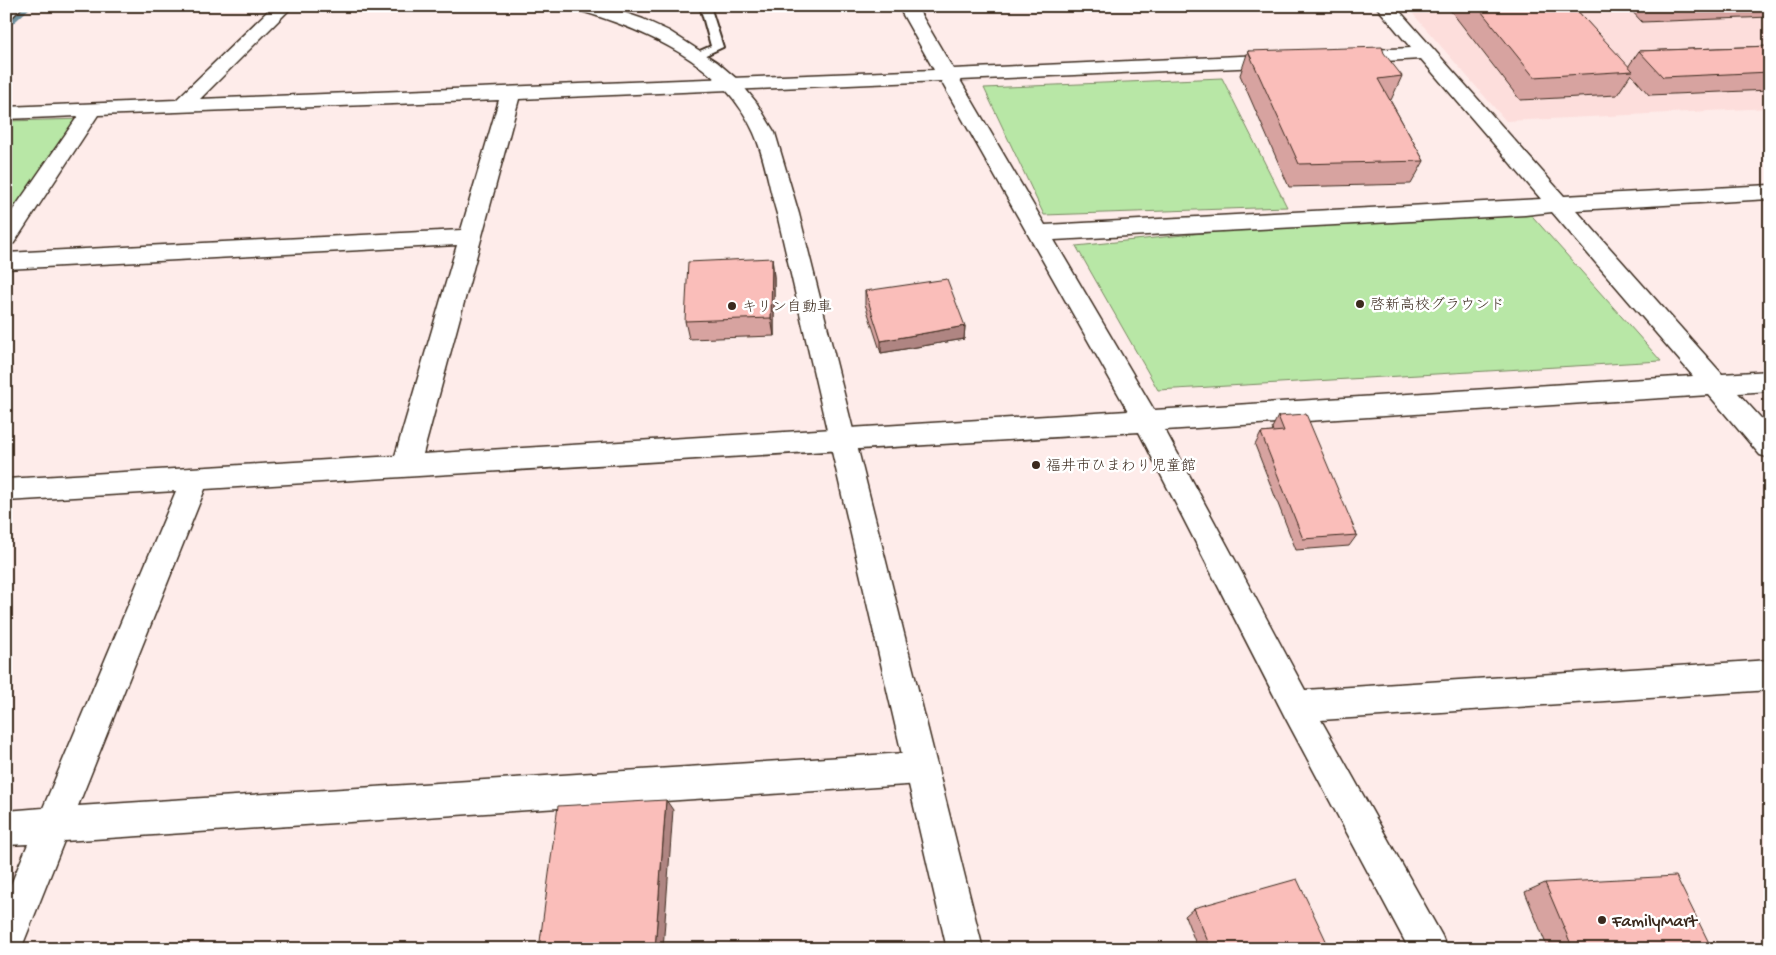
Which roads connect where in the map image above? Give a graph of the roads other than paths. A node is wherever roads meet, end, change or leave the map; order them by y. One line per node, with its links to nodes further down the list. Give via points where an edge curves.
1 (14, 6): 7 (street)
2 (284, 6): 15 (street)
3 (584, 6): 9 (street, via 646,26)
4 (705, 6): 9 (lane, via 717,47)
5 (908, 6): 12 (street)
6 (1385, 6): 8 (street)
7 (6, 14)
8 (1427, 54): 10 (street); 19 (street)
9 (697, 56): 13 (street)
10 (1329, 58)
11 (1300, 59): 12 (street)
12 (946, 74): 13 (street); 20 (street)
13 (729, 84): 14 (street); 27 (street, via 764,131 788,214)
14 (511, 93): 15 (street); 21 (street)
15 (181, 106): 16 (street)
16 (92, 110): 17 (street); 22 (street)
17 (6, 114)
18 (1770, 192): 19 (street)
19 (1559, 204): 20 (street); 25 (street)
20 (1037, 233): 26 (street)
21 (470, 237): 23 (street); 29 (street)
22 (6, 238)
23 (6, 261)
24 (1770, 381): 25 (street)
25 (1715, 384): 26 (street); 28 (street)
26 (1146, 420): 27 (street); 33 (street)
27 (842, 440): 29 (street); 34 (street)
28 (1770, 447)
29 (406, 466): 30 (street)
30 (194, 479): 31 (street); 35 (street)
31 (6, 490)
32 (1770, 675): 33 (street)
33 (1296, 706): 39 (street)
34 (921, 768): 35 (street); 38 (street)
35 (53, 825): 36 (street); 37 (street)
36 (6, 828)
37 (6, 941)
38 (965, 949)
39 (1429, 949)

